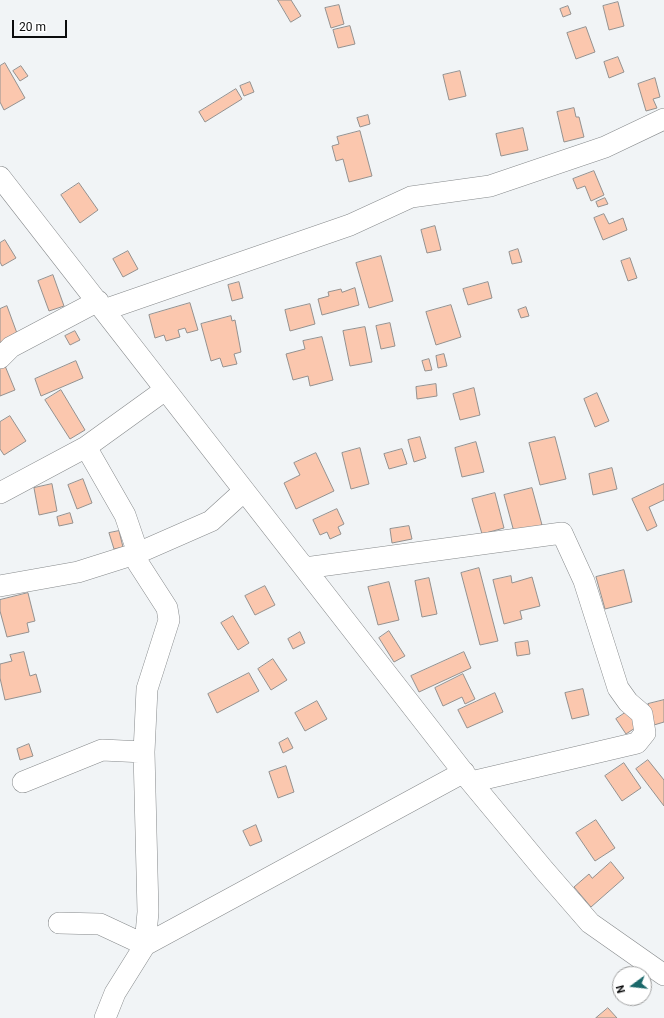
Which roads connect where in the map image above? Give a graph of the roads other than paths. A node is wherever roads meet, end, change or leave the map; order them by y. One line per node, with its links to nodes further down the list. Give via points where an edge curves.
1 (664, 119): 3 (street, via 605,147 490,186 411,196 350,225)
2 (0, 177): 3 (street)
3 (101, 306): 4 (street, via 11,348); 5 (street)
4 (0, 358)
5 (165, 390): 6 (street); 7 (street)
6 (86, 447): 8 (street); 9 (street, via 125,515)
7 (244, 491): 9 (street, via 210,521); 10 (street)
8 (0, 493)
9 (138, 553): 11 (street, via 78,572); 12 (street, via 138,563 167,608 169,620 147,688)
10 (305, 568): 13 (street); 13 (street, via 562,533 584,581 618,688 628,702 642,714 645,733 637,743)
11 (0, 586)
12 (144, 752): 14 (street, via 102,750); 16 (street, via 148,912)
13 (468, 777): 16 (street); 17 (street, via 590,922)
14 (22, 782)
15 (59, 923): 16 (street, via 100,924)
16 (144, 946): 18 (street, via 116,993)
17 (664, 975)
18 (105, 1018)

